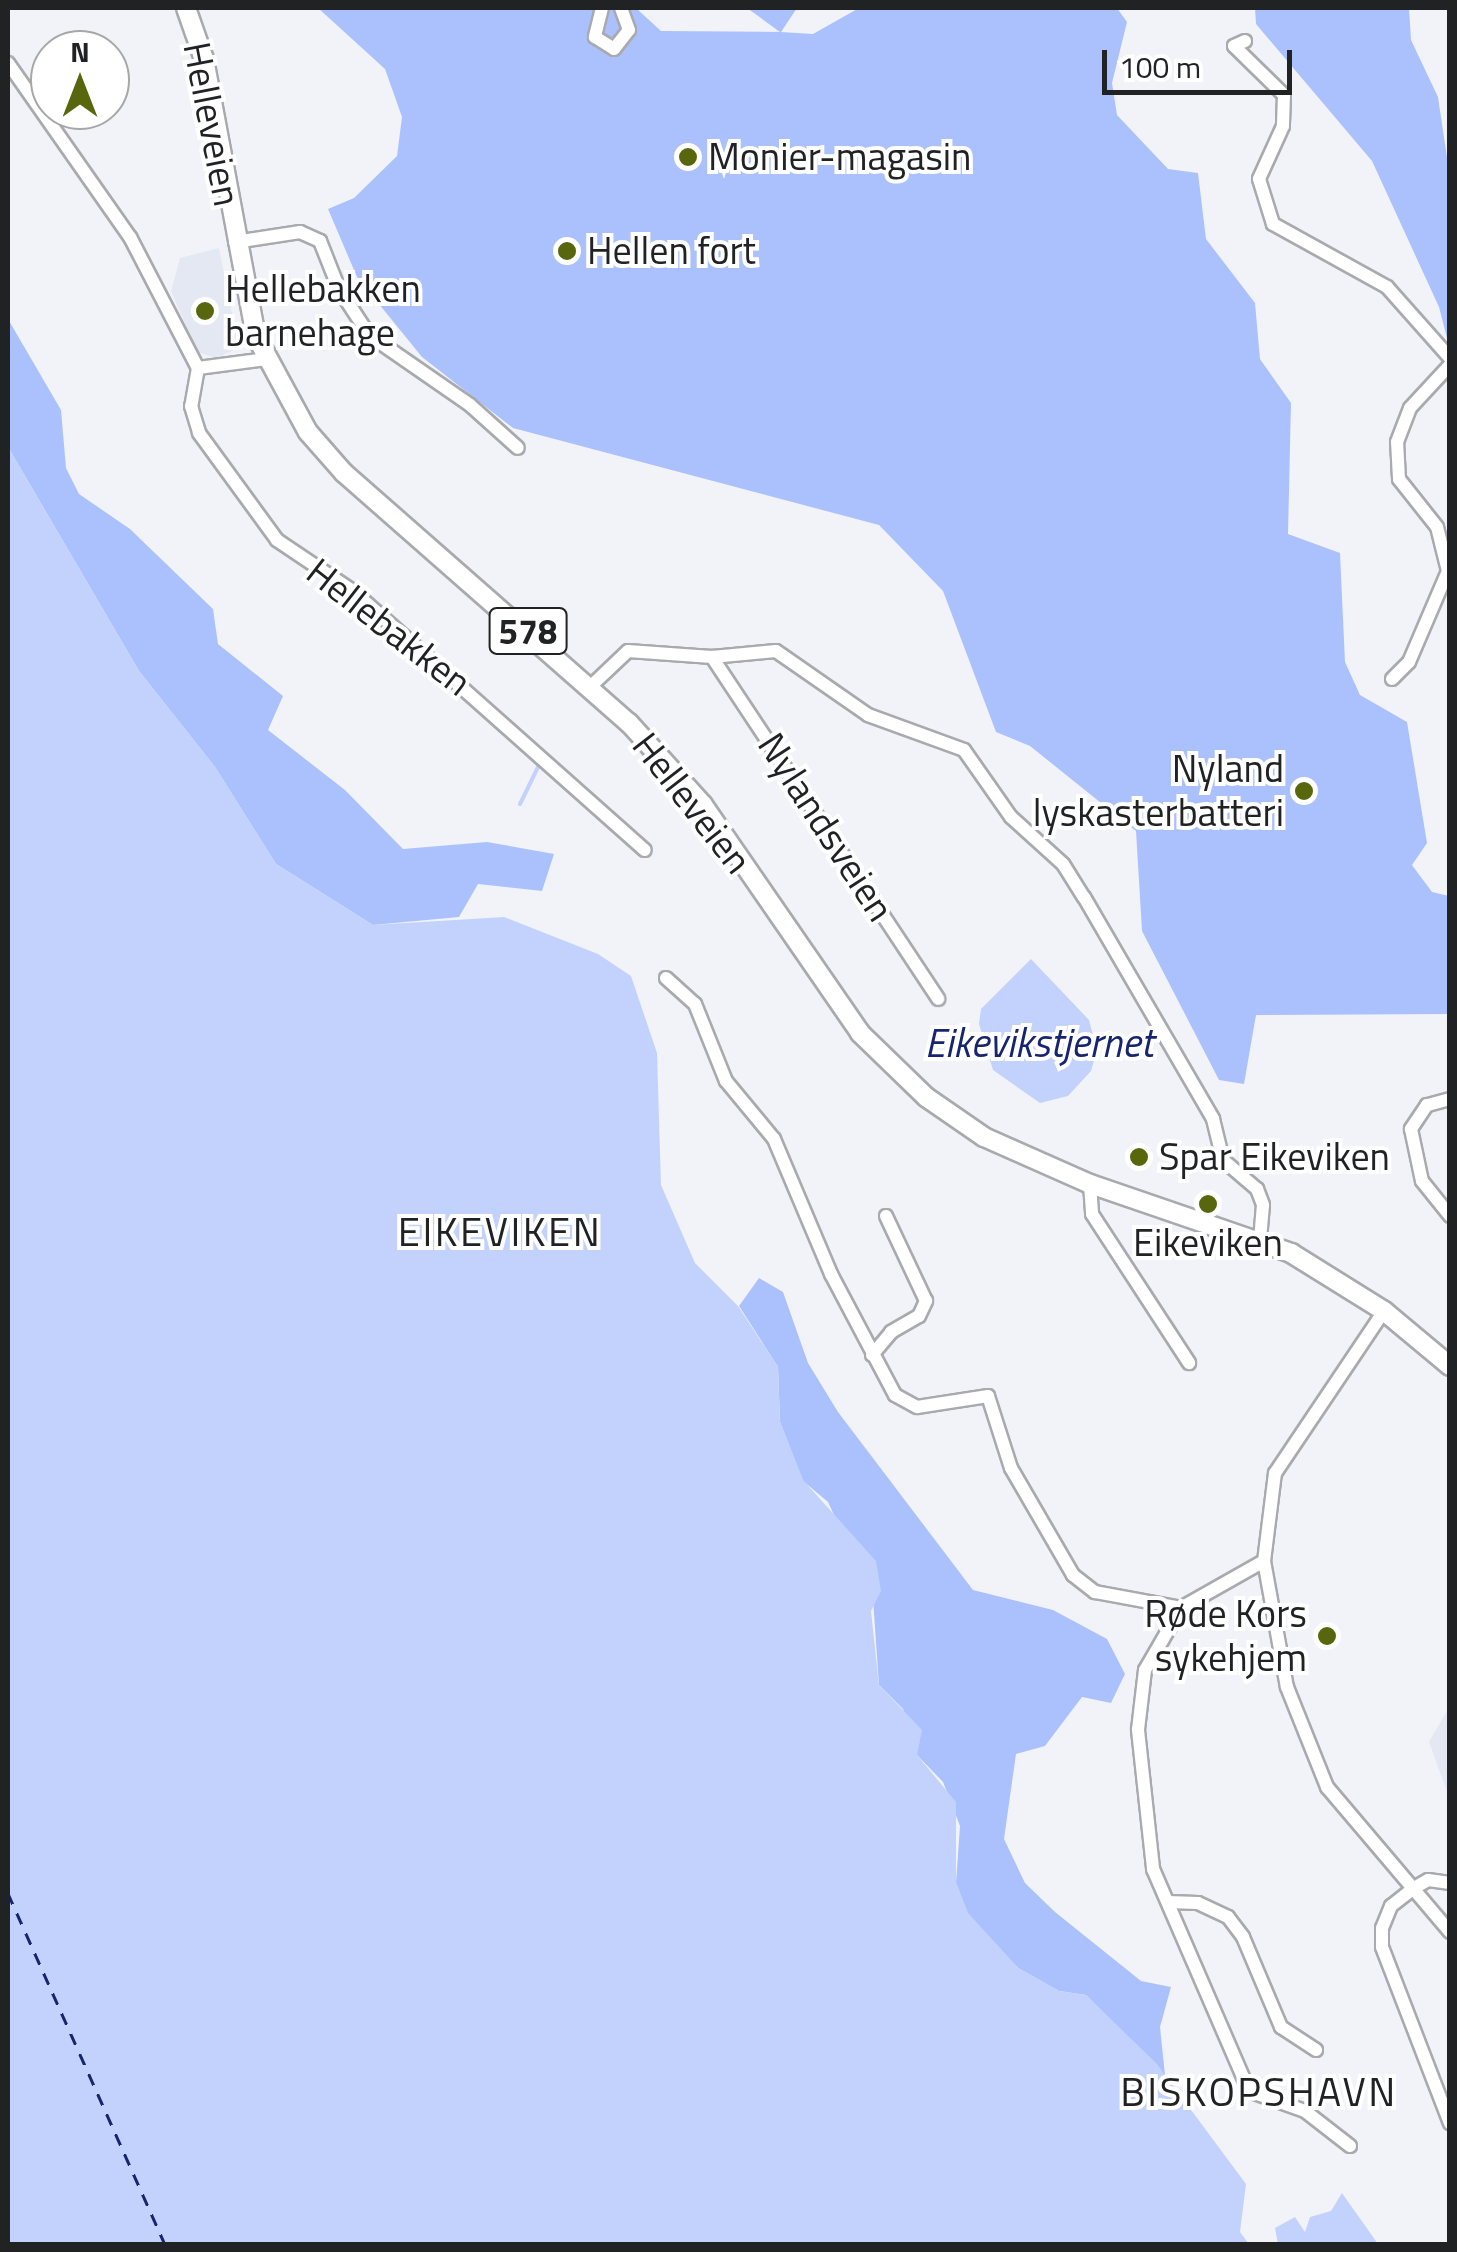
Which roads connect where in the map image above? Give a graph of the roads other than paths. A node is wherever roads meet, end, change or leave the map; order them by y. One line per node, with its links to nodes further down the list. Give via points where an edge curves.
1 (186, 8): 6 (main road, Helleveien / 578, via 204,59)
2 (602, 8): 3 (street, via 595,37 614,49 629,30)
3 (621, 8)
4 (1245, 40): 8 (street, via 1234,46 1278,85 1286,104 1260,179 1274,224 1388,287)
5 (8, 63): 9 (street, via 130,237)
6 (235, 242): 7 (main road, Helleveien / 578); 10 (street, Helleveien, via 300,232 320,241 339,289 369,335 470,405)
7 (266, 359): 9 (street); 13 (main road, Helleveien / 578, via 308,432 344,473)
8 (1450, 361): 12 (street, via 1410,408 1397,442 1399,479 1437,527 1448,570 1408,662)
9 (198, 368): 14 (street, Hellebakken, via 191,406 199,432 277,540 353,590)
10 (518, 448)
11 (712, 656): 13 (street, via 628,651); 17 (street, Nylandsveien); 23 (street, via 786,654 868,715 932,735 971,757 1011,817 1073,879 1213,1119 1223,1160 1261,1197)
12 (1392, 679)
13 (591, 686): 20 (main road, Helleveien / 578, via 704,805 824,984 901,1075 984,1137)
14 (646, 850)
15 (666, 978): 18 (street, via 677,982 704,1018)
16 (691, 985): 18 (street, via 719,1030 733,1078)
17 (938, 1000)
18 (729, 1086): 25 (street, via 774,1139)
19 (1450, 1099): 22 (street, via 1428,1105 1411,1129 1422,1181)
20 (1090, 1184): 23 (main road, Helleveien / 578); 26 (street, via 1092,1214)
21 (886, 1216): 25 (street, via 926,1301 919,1316 891,1332)
22 (1450, 1216)
23 (1260, 1239): 24 (main road, Helleveien / 578)
24 (1384, 1311): 27 (main road, Helleveien / 578); 28 (street, via 1274,1474)
25 (872, 1355): 29 (street, via 889,1387 909,1405 982,1393 991,1399 1010,1468 1083,1585)
26 (1189, 1363)
27 (1450, 1366)
28 (1264, 1561): 29 (street); 31 (street, via 1298,1727 1327,1788)
29 (1180, 1608): 32 (street, via 1145,1670 1138,1698 1152,1869)
30 (1450, 1882): 31 (street, via 1428,1880)
31 (1417, 1891): 33 (street); 35 (street, via 1390,1906 1382,1947)
32 (1168, 1902): 34 (street, via 1198,1902 1228,1917 1281,2027); 36 (street, via 1248,2091 1305,2111)
33 (1450, 1932)
34 (1316, 2050)
35 (1450, 2124)
36 (1350, 2146)

